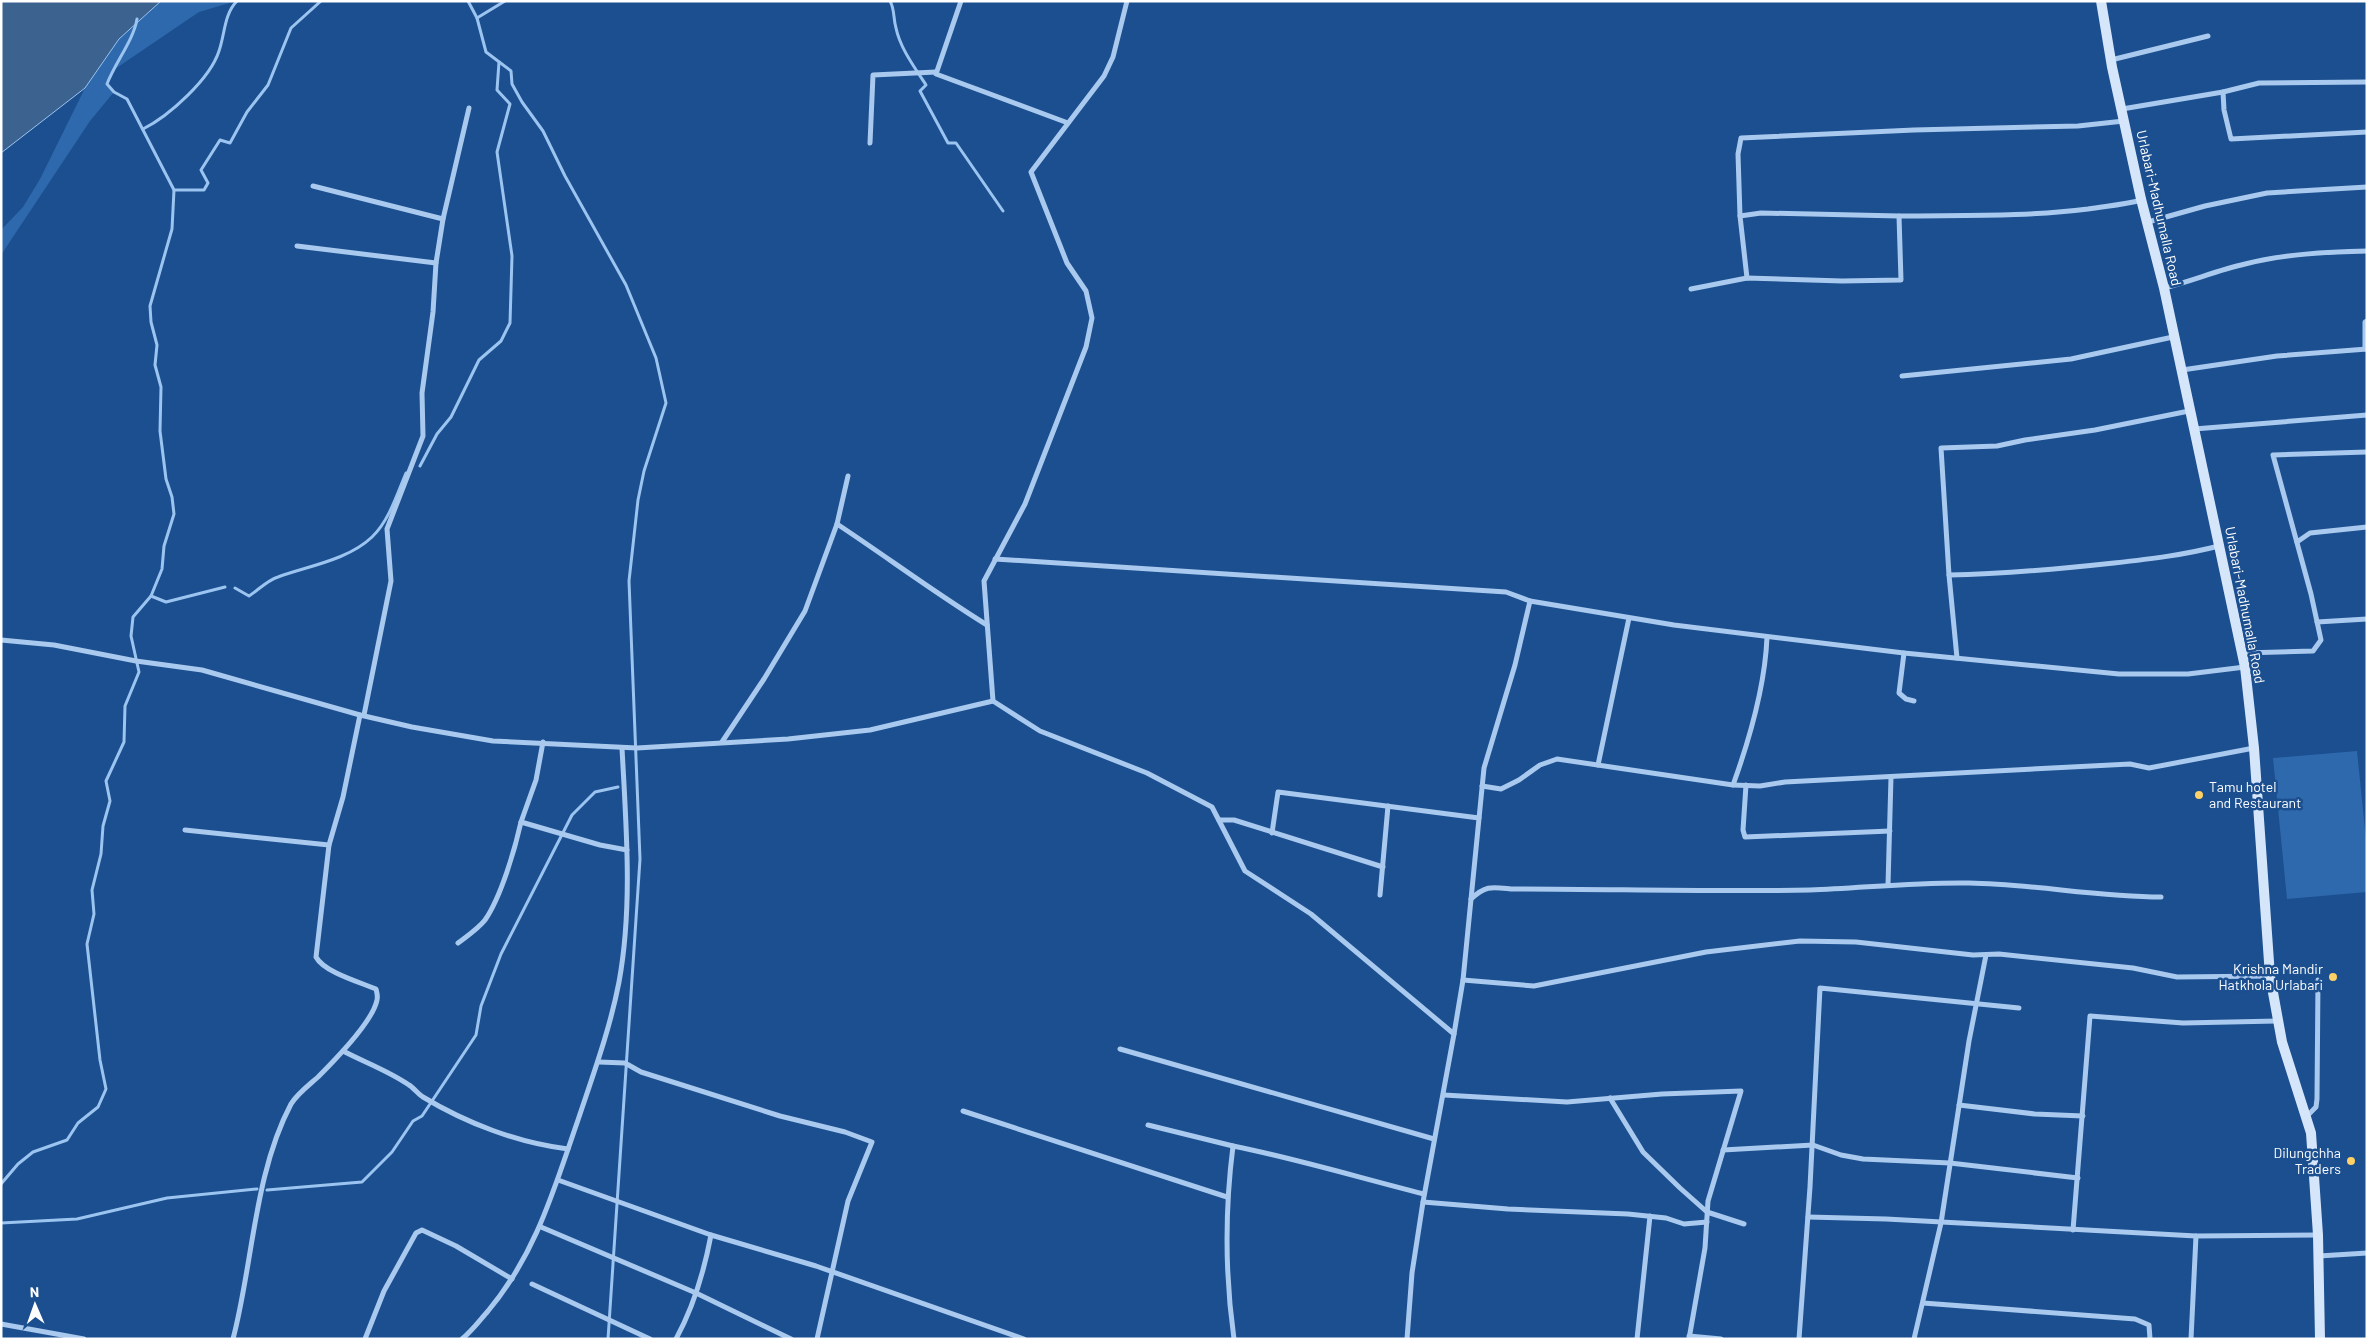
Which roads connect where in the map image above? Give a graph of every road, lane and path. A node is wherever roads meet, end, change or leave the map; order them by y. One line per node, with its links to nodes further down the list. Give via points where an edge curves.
1 (961, 1): 6 (street)
2 (1128, 1): 12 (street, via 1114,57 1104,76)
3 (2101, 1): 5 (main road, Urlabari-Madhumalla Road)
4 (2208, 36): 5 (street)
5 (2111, 60): 10 (main road, Urlabari-Madhumalla Road)
6 (936, 72): 12 (street); 14 (street, via 873,74)
7 (2367, 82): 8 (street, via 2258,83)
8 (2223, 92): 10 (street); 13 (street, via 2231,139)
9 (470, 108): 20 (street)
10 (2122, 109): 11 (main road, Urlabari-Madhumalla Road)
11 (2125, 121): 17 (main road, Urlabari-Madhumalla Road); 18 (street, via 2078,126 1741,138 1738,154)
12 (1068, 123): 42 (street, via 1031,172 1067,263 1086,290 1092,318 1086,347 1025,504)
13 (2367, 132)
14 (870, 143)
15 (313, 186): 20 (street)
16 (2367, 187): 21 (street, via 2267,193)
17 (2141, 199): 19 (street, via 2070,211 1999,216); 21 (main road, Urlabari-Madhumalla Road)
18 (1740, 216): 19 (street, via 1762,213); 25 (street)
19 (1899, 216): 25 (street, via 1901,280)
20 (443, 219): 24 (street)
21 (2148, 222): 26 (main road, Urlabari-Madhumalla Road)
22 (297, 246): 24 (street)
23 (2367, 251): 26 (street, via 2311,253 2245,264)
24 (436, 263): 57 (street, via 422,393 423,436 387,529 391,582)
25 (1747, 278): 27 (street)
26 (2164, 288): 29 (main road, Urlabari-Madhumalla Road)
27 (1691, 289)
28 (2367, 322): 30 (street)
29 (2174, 337): 31 (main road, Urlabari-Madhumalla Road); 32 (street, via 2071,359)
30 (2366, 349): 31 (street, via 2277,356)
31 (2182, 370): 33 (main road, Urlabari-Madhumalla Road)
32 (1902, 376)
33 (2189, 411): 35 (main road, Urlabari-Madhumalla Road); 43 (street, via 1997,446 1941,448)
34 (2367, 415): 35 (street)
35 (2193, 429): 41 (main road, Urlabari-Madhumalla Road)
36 (2367, 452): 40 (street, via 2273,455)
37 (848, 476): 38 (street)
38 (837, 524): 48 (street, via 933,592); 59 (street, via 805,612)
39 (2367, 527): 40 (street, via 2310,533)
40 (2297, 542): 47 (street)
41 (2220, 546): 43 (street, via 2188,554 2074,567); 52 (main road, Urlabari-Madhumalla Road)
42 (996, 559): 44 (street, via 1486,590); 48 (street, via 984,580)
43 (1950, 575): 53 (street)
44 (1530, 601): 45 (street); 65 (street, via 1515,665 1484,768)
45 (1629, 618): 49 (street); 62 (street)
46 (2367, 620): 47 (street)
47 (2317, 622): 52 (street, via 2321,640 2312,651)
48 (987, 625): 55 (street)
49 (1767, 636): 51 (street); 64 (street, via 1759,694 1744,754)
50 (1, 640): 57 (street, via 54,644 136,661 202,670)
51 (1904, 653): 53 (street); 56 (street, via 1899,693)
52 (2243, 653): 54 (main road, Urlabari-Madhumalla Road)
53 (1957, 658): 54 (street, via 2119,674 2188,674)
54 (2245, 667): 61 (main road, Urlabari-Madhumalla Road)
55 (993, 701): 59 (street, via 870,730); 69 (street, via 1040,731 1147,773 1212,807)
56 (1914, 701)
57 (362, 715): 58 (street, via 493,741); 74 (street)
58 (543, 742): 60 (street); 70 (street, via 536,780)
59 (722, 742): 60 (street)
60 (622, 748): 75 (street)
61 (2254, 748): 63 (street, via 2149,768 2130,764); 83 (main road, Urlabari-Madhumalla Road)
62 (1598, 765): 64 (street); 65 (street, via 1557,759 1540,765 1501,789)
63 (1892, 777): 66 (street); 72 (street)
64 (1732, 785): 66 (street)
65 (1482, 786): 68 (street)
66 (1746, 786): 72 (street, via 1745,837)
67 (1388, 806): 68 (street); 73 (street, via 1278,792); 76 (street)
68 (1479, 818): 80 (street)
69 (1219, 820): 73 (street, via 1234,820); 89 (street, via 1246,871 1311,914)
70 (521, 822): 75 (street); 81 (street, via 494,902 484,921)
71 (185, 830): 74 (street)
72 (1890, 831): 77 (street)
73 (1272, 833): 76 (street)
74 (329, 845): 91 (street, via 316,957 327,968 376,989 378,998 375,1008)
75 (627, 850): 92 (street, via 619,983)
76 (1383, 867): 78 (street)
77 (1888, 885): 79 (street, via 2024,885); 80 (street, via 1810,890 1490,887 1480,890)
78 (1380, 895)
79 (2161, 897)
80 (1471, 899): 84 (street)
81 (458, 943)
82 (1986, 955): 83 (street, via 2133,968 2177,977); 84 (street, via 1856,942 1800,941 1706,952 1534,986); 86 (street)
83 (2270, 976): 88 (main road, Urlabari-Madhumalla Road)
84 (1464, 980): 89 (street)
85 (2318, 980): 98 (street, via 2316,1107)
86 (1976, 1004): 87 (street); 95 (street); 101 (street, via 1820,988)
87 (2019, 1008)
88 (2277, 1021): 97 (street, via 2183,1024 2090,1016); 98 (main road, Urlabari-Madhumalla Road)
89 (1454, 1034): 93 (street)
90 (1120, 1049): 100 (street)
91 (343, 1052): 103 (street, via 471,1120 504,1134); 130 (street, via 293,1102 281,1126 262,1190)
92 (598, 1062): 103 (street); 124 (street, via 625,1063 641,1072 872,1142 848,1201)
93 (1444, 1095): 94 (street, via 1567,1102); 100 (street)
94 (1610, 1098): 104 (street, via 1741,1091); 111 (street, via 1643,1152)
95 (1959, 1105): 97 (street); 105 (street)
96 (963, 1110): 109 (street)
97 (2083, 1116): 106 (street)
98 (2308, 1116): 121 (main road, Urlabari-Madhumalla Road)
99 (1148, 1125): 102 (street)
100 (1434, 1139): 108 (street)
101 (1812, 1145): 104 (street); 105 (street, via 1862,1159); 113 (street)
102 (1233, 1146): 108 (street, via 1317,1164); 109 (street)
103 (568, 1149): 107 (street)
104 (1723, 1150): 111 (street)
105 (1950, 1163): 106 (street); 115 (street)
106 (2078, 1178): 118 (street)
107 (558, 1180): 117 (street); 119 (street)
108 (1424, 1194): 110 (street)
109 (1227, 1197): 140 (street)
110 (1423, 1202): 112 (street); 141 (street, via 1412,1273)
111 (1707, 1212): 114 (street); 116 (street)
112 (1650, 1216): 114 (street, via 1684,1224); 142 (street)
113 (1808, 1217): 115 (street); 144 (street)
114 (1707, 1222): 131 (street)
115 (1941, 1223): 118 (street); 128 (street)
116 (1744, 1224)
117 (541, 1226): 125 (street); 127 (street)
118 (2073, 1230): 120 (street)
119 (711, 1235): 124 (street); 127 (street)
120 (2196, 1236): 121 (street); 147 (street)
121 (2318, 1236): 123 (main road, Urlabari-Madhumalla Road)
122 (2367, 1253): 123 (street)
123 (2318, 1256): 148 (main road, Urlabari-Madhumalla Road)
124 (832, 1271): 138 (street); 139 (street)
125 (512, 1279): 133 (street, via 422,1230 416,1233 384,1291); 134 (street)
126 (532, 1284): 135 (street)
127 (696, 1293): 136 (street); 137 (street)
128 (1923, 1303): 145 (street); 146 (street, via 2135,1319 2149,1325)
129 (1, 1324): 132 (street)
130 (235, 1338)
131 (1689, 1338): 143 (street)
132 (84, 1339)
133 (365, 1339)
134 (462, 1339)
135 (650, 1339)
136 (676, 1339)
137 (791, 1339)
138 (817, 1339)
139 (1024, 1339)
140 (1234, 1339)
141 (1407, 1339)
142 (1637, 1339)
143 (1721, 1339)
144 (1799, 1339)
145 (1914, 1339)
146 (2150, 1339)
147 (2191, 1339)
148 (2320, 1339)

